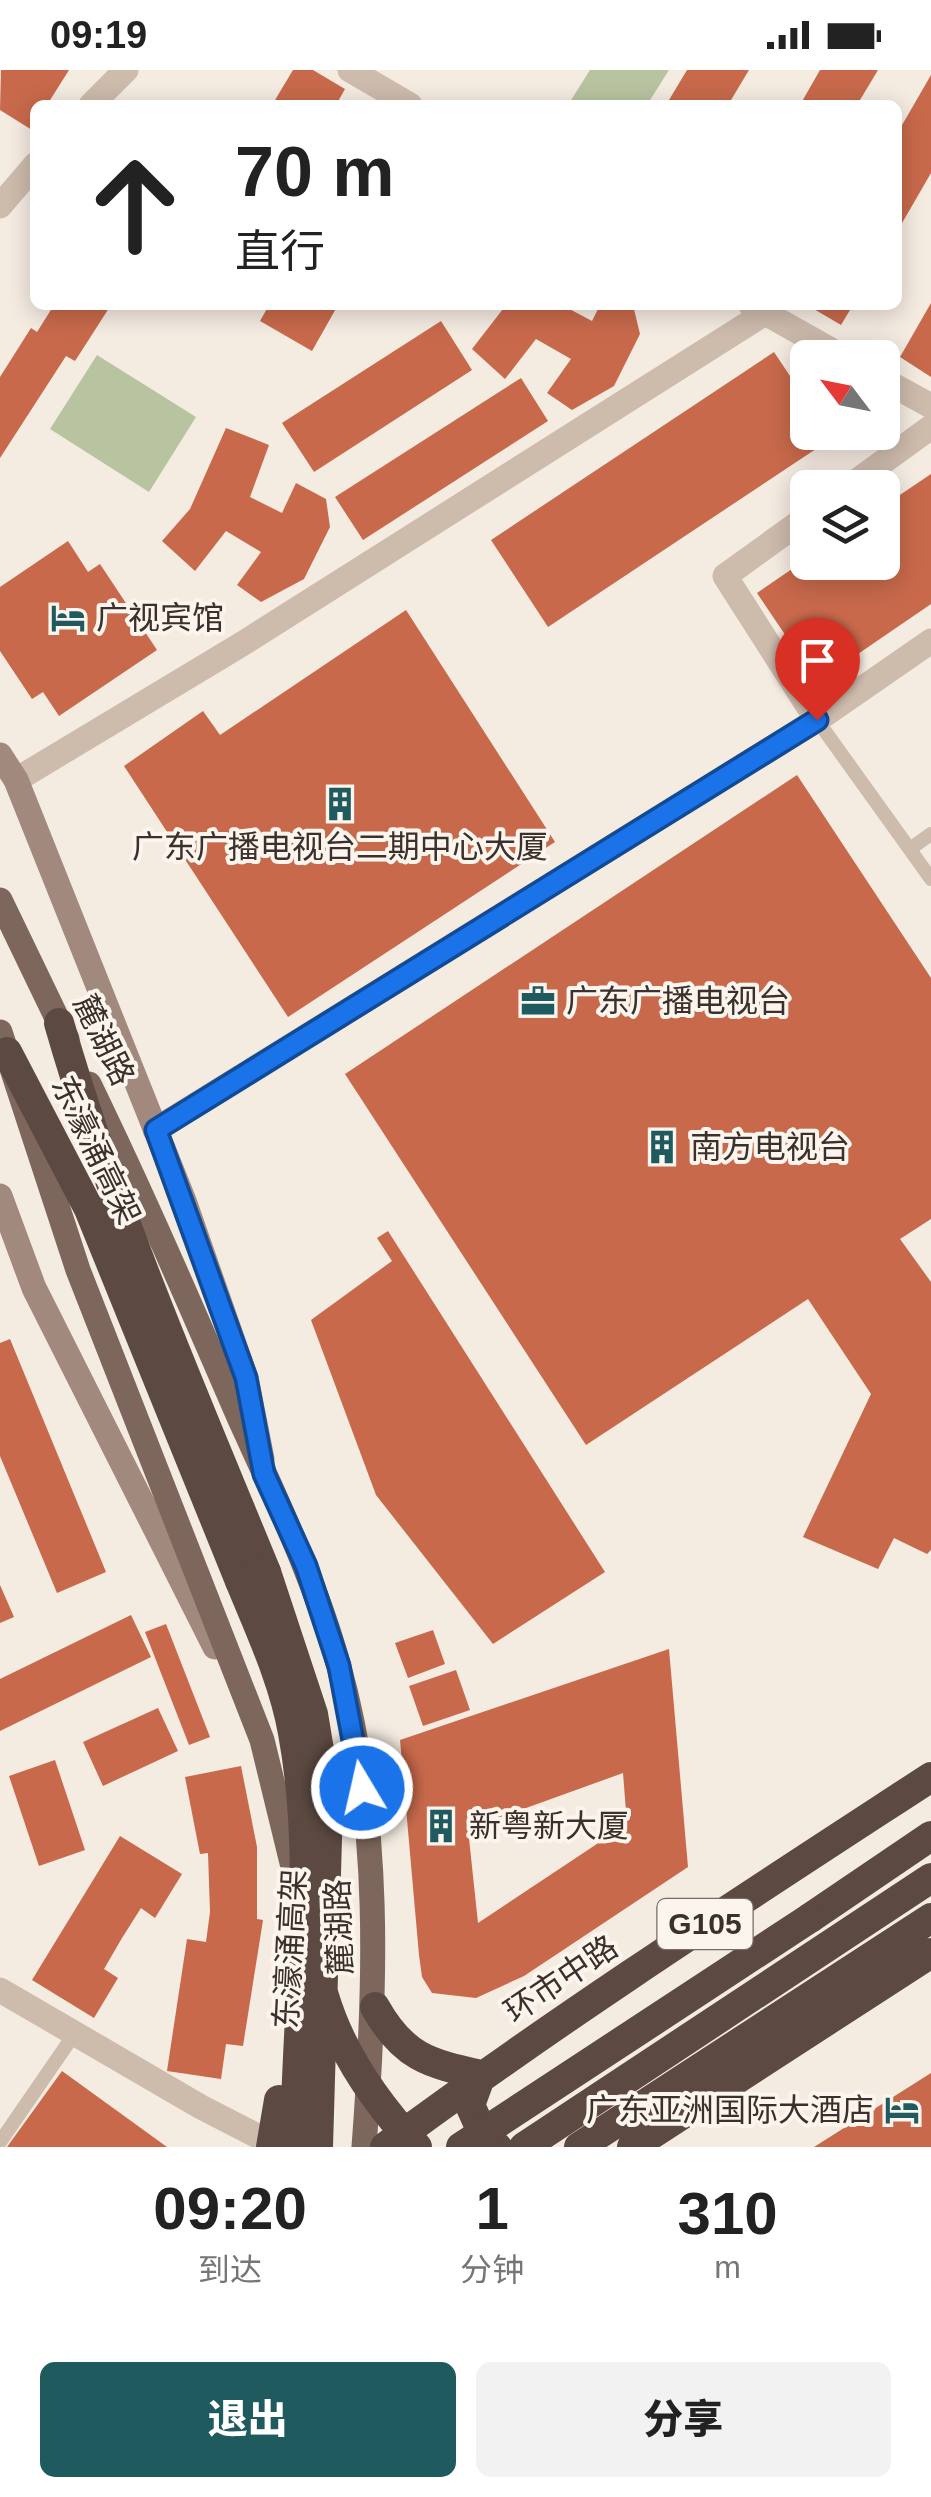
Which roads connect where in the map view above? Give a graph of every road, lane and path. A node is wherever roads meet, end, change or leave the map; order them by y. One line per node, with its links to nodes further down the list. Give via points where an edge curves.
1 (126, 70): 3 (street)
2 (350, 70): 4 (street)
3 (96, 100)
4 (401, 100)
5 (30, 171): 6 (street)
6 (0, 206)
7 (756, 310): 18 (street, via 259,634)
8 (760, 310): 9 (street)
9 (812, 340)
10 (900, 389): 11 (street)
11 (931, 406)
12 (931, 427): 13 (street)
13 (872, 470)
14 (790, 529): 16 (street, via 724,576)
15 (931, 641): 16 (street)
16 (817, 720): 20 (lane); 25 (street)
17 (0, 755): 18 (street)
18 (16, 780): 25 (street)
19 (931, 834): 20 (lane)
20 (910, 849): 21 (lane)
21 (931, 878)
22 (0, 900): 23 (main road, 麓湖路)
23 (59, 1023): 27 (main road, 麓湖路); 28 (highway, 东濠涌高架, via 88,1124)
24 (3, 1042): 28 (highway, 东濠涌高架, via 90,1208); 29 (main road, 麓湖路, via 78,1270)
25 (156, 1130): 27 (street, via 246,1378)
26 (0, 1196): 29 (street, via 34,1288)
27 (264, 1474): 38 (main road, 麓湖路, via 306,1566 349,1712 370,1874)
28 (253, 1577): 31 (highway, 东濠涌高架, bridge, via 292,1728); 47 (highway, 东濠涌高架, bridge, via 298,1660 324,1762 330,1832)
29 (262, 1740): 34 (main road, 麓湖路, via 290,1844)
30 (931, 1777): 40 (highway, 环市中路 / G105)
31 (305, 1834): 44 (highway, bridge); 46 (highway, 东濠涌高架, bridge)
32 (931, 1836): 49 (highway, bridge)
33 (931, 1878): 51 (highway)
34 (298, 1906): 41 (highway, via 332,2022); 45 (main road, 麓湖路)
35 (931, 1918): 52 (highway)
36 (931, 1954): 53 (highway)
37 (0, 1990): 39 (street)
38 (375, 2007): 40 (highway, via 403,2047 425,2061); 41 (main road, 麓湖路)
39 (75, 2034): 42 (lane); 45 (street)
40 (481, 2075): 43 (highway, 环市中路 / G105); 50 (highway, via 470,2105)
41 (368, 2088): 43 (highway); 48 (main road, 麓湖路)
42 (0, 2142)
43 (402, 2142)
44 (271, 2147)
45 (282, 2147)
46 (295, 2147)
47 (318, 2147)
48 (364, 2147)
49 (461, 2147)
50 (497, 2147)
51 (524, 2147)
52 (578, 2147)
53 (632, 2147)

